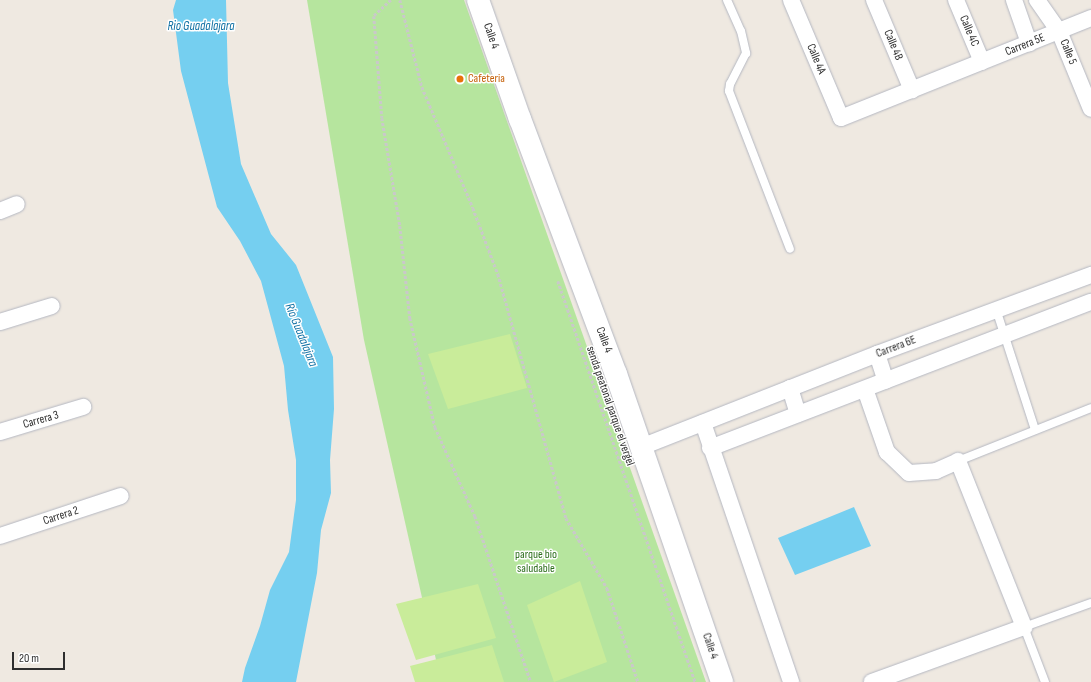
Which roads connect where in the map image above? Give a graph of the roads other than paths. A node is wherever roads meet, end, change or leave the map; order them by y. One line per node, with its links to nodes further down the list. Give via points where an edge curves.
1 (478, 0): 34 (street, Calle 4)
2 (727, 0): 17 (lane, via 741,31 746,53 729,91)
3 (791, 0): 14 (street, Calle 4A)
4 (874, 0): 12 (street, Calle 4B)
5 (956, 0): 11 (street, Calle 4C)
6 (1014, 0): 10 (street)
7 (1037, 0): 9 (street, Calle 5)
8 (1091, 18): 9 (street, Carrera 5E)
9 (1059, 31): 10 (street, Carrera 5E); 13 (street, Calle 5)
10 (1029, 43): 11 (street, Carrera 5E)
11 (982, 62): 12 (street, Carrera 5E)
12 (912, 90): 14 (street, Carrera 5E)
13 (1091, 109)
14 (841, 118)
15 (17, 204): 16 (street)
16 (0, 211)
17 (790, 249)
18 (1091, 275): 21 (street, Carrera 6E)
19 (1091, 302): 23 (street)
20 (52, 306): 22 (street)
21 (996, 309): 23 (lane); 24 (street, Carrera 6E)
22 (0, 322)
23 (1005, 335): 25 (street); 32 (lane)
24 (878, 354): 25 (street); 26 (street, Carrera 6E)
25 (886, 381): 27 (street)
26 (790, 388): 30 (street); 31 (street, Carrera 6E)
27 (865, 389): 30 (street); 36 (street, via 887,452 909,473 936,471)
28 (83, 408): 33 (street, Carrera 3)
29 (1091, 408): 32 (lane)
30 (798, 414): 35 (street)
31 (702, 423): 34 (street, Carrera 6E); 35 (street)
32 (1035, 430): 36 (lane)
33 (0, 432)
34 (641, 447): 41 (street, Calle 4)
35 (710, 448): 42 (street)
36 (958, 461): 40 (street)
37 (121, 496): 38 (street, Carrera 2)
38 (0, 536)
39 (1091, 603): 40 (lane)
40 (1024, 627): 43 (street); 44 (lane)
41 (722, 682)
42 (791, 682)
43 (872, 682)
44 (1045, 682)

